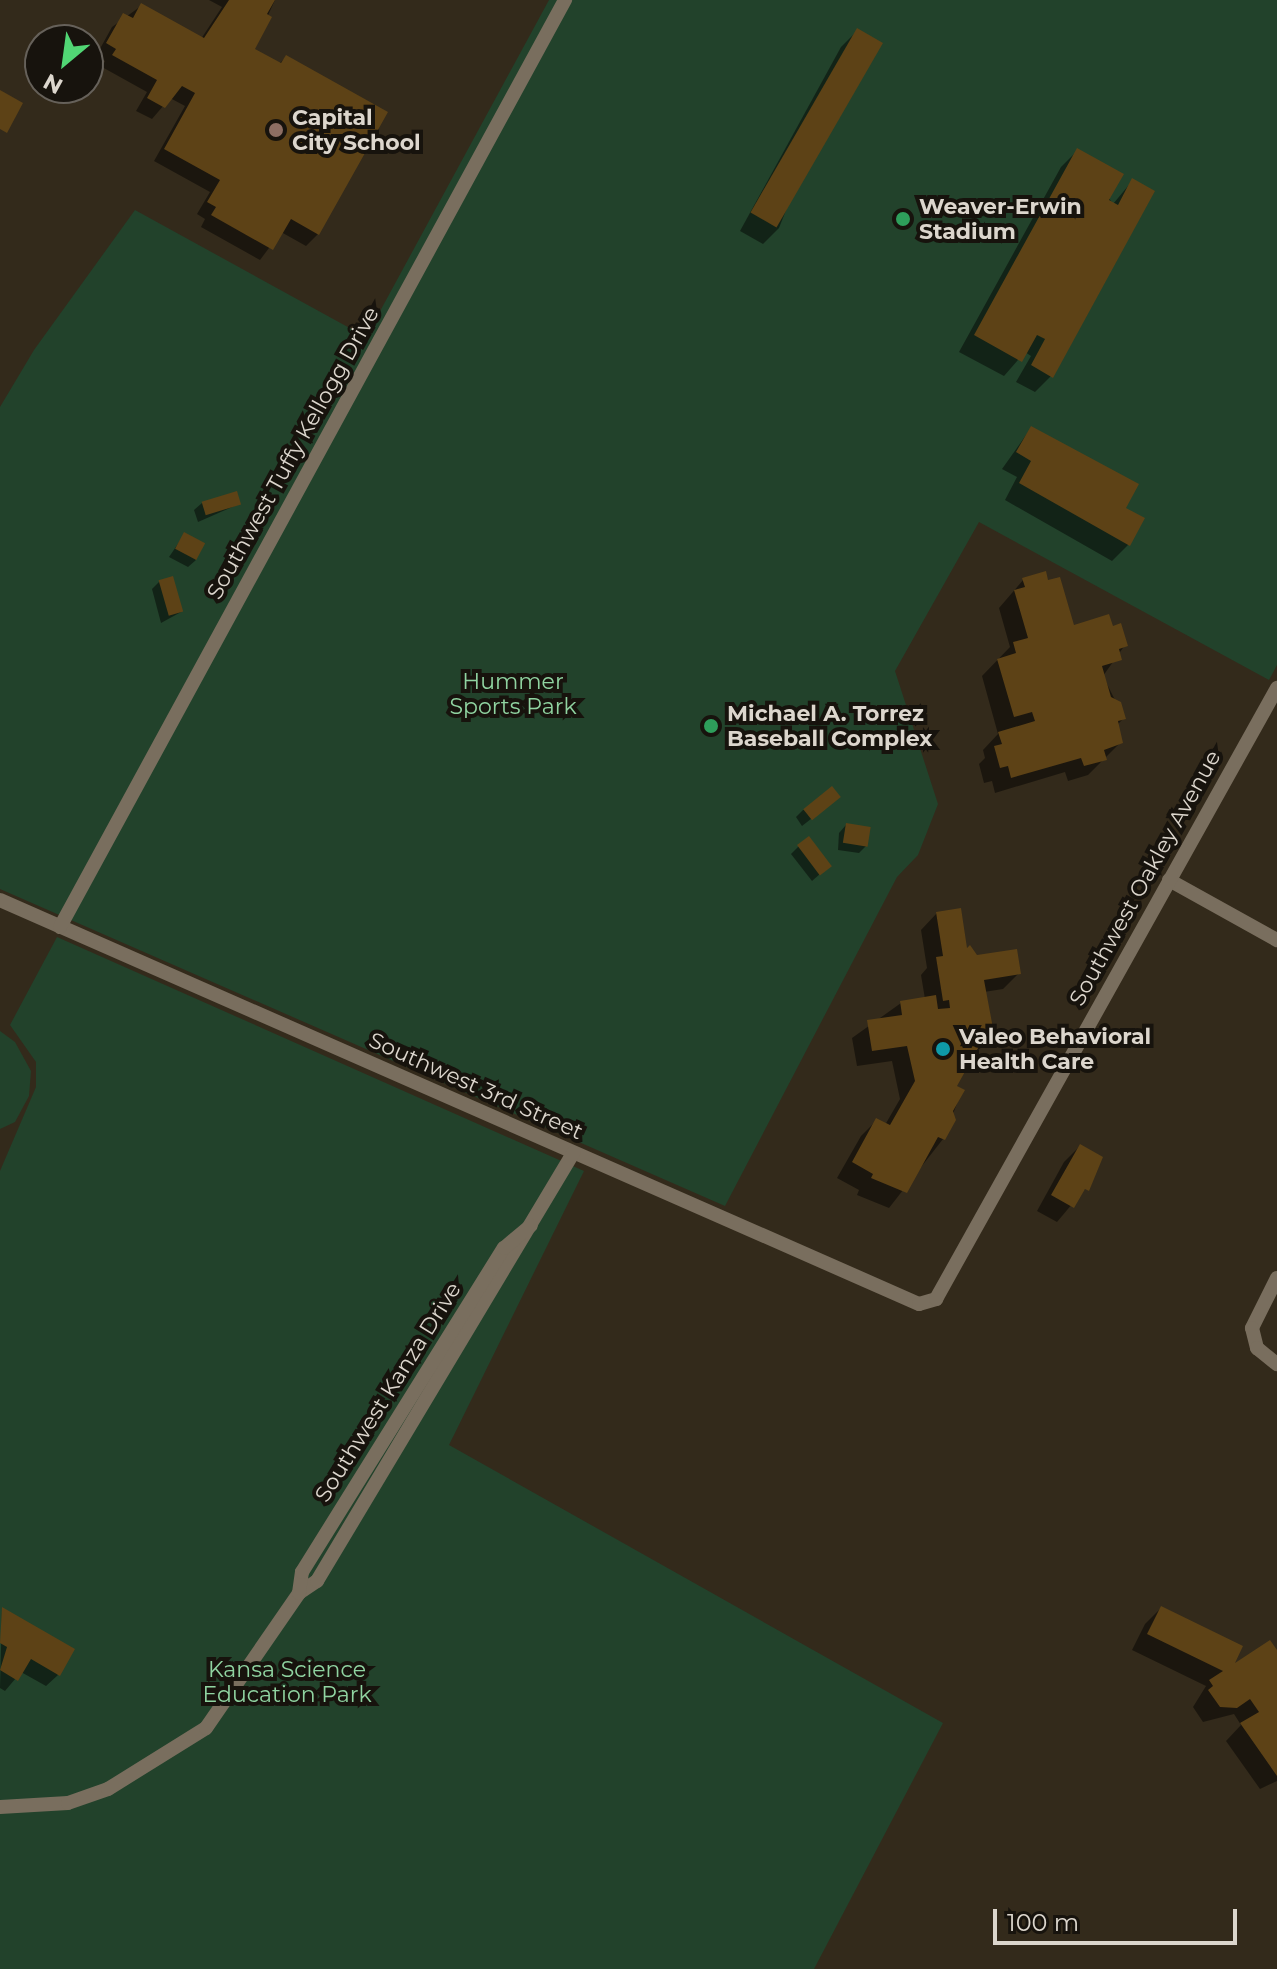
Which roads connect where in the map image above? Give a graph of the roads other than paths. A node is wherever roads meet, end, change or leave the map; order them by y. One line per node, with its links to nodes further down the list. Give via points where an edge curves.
1 (565, 0): 5 (street, Southwest Tuffy Kellogg Drive)
2 (1277, 688): 3 (street, Southwest Oakley Avenue)
3 (1169, 880): 6 (street); 9 (street, Southwest Oakley Avenue)
4 (0, 900): 5 (street, Southwest 3rd Street)
5 (60, 927): 7 (street, Southwest 3rd Street)
6 (1277, 940)
7 (573, 1153): 9 (street, Southwest 3rd Street, via 919,1304); 11 (street, Southwest Kanza Drive, via 317,1581 299,1593 206,1728 108,1789 68,1803)
8 (1277, 1278): 10 (street, via 1252,1335 1261,1353)
9 (936, 1299)
10 (1277, 1364)
11 (0, 1807)

